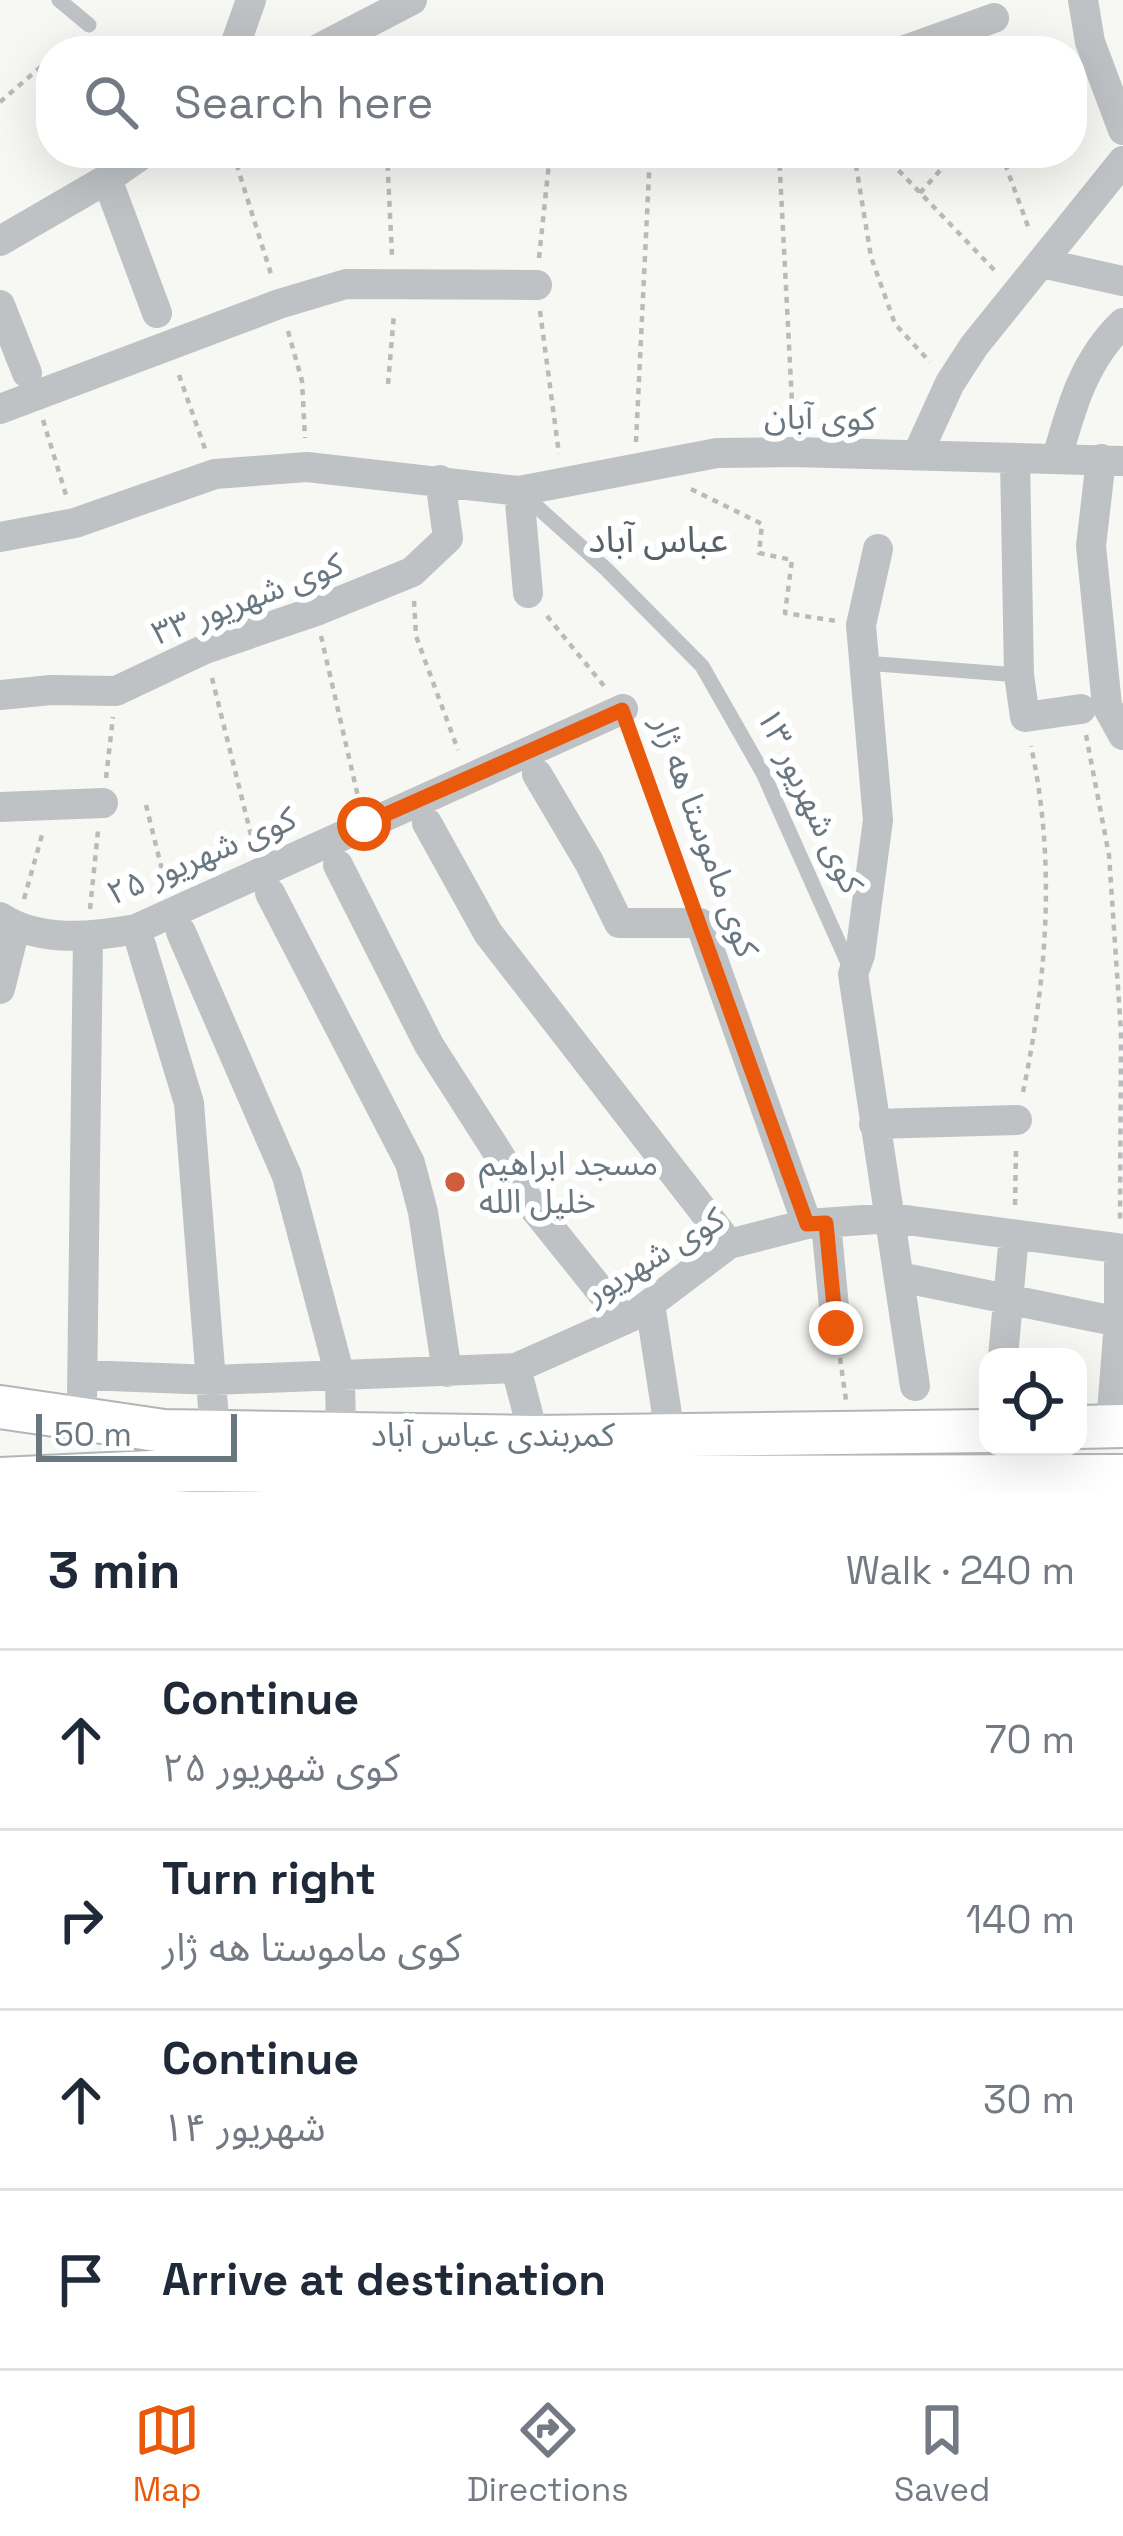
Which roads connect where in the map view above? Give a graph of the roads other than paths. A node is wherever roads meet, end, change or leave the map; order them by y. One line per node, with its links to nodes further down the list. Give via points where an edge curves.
1 (59, 0): 6 (lane)
2 (251, 0): 7 (street)
3 (412, 0): 8 (street)
4 (1083, 0): 10 (street)
5 (994, 18): 9 (street)
6 (89, 26)
7 (238, 36)
8 (343, 36)
9 (944, 36)
10 (1123, 130)
11 (1123, 161): 15 (street)
12 (123, 168): 13 (street)
13 (107, 179): 14 (street); 19 (street)
14 (0, 241)
15 (1042, 262): 16 (street); 23 (street, via 950,383)
16 (1123, 280)
17 (536, 285): 21 (street, via 346,284 169,348)
18 (0, 305): 21 (street)
19 (157, 313)
20 (1123, 322): 24 (street, via 1101,344 1075,394)
21 (32, 386): 22 (street)
22 (0, 409)
23 (917, 455): 25 (street, کوی آبان); 28 (street, کوی آبان, via 717,453)
24 (1057, 458): 25 (street, کوی آبان); 26 (street, کوی آبان)
25 (1015, 459): 33 (street)
26 (1112, 460): 37 (street, via 1091,546 1107,706)
27 (440, 480): 28 (street, کوی آبان); 29 (street, کوی آبان, via 307,467 215,474 75,523); 34 (street, کوی شهریور ۳۳, via 448,538 412,572 116,691)
28 (519, 491): 31 (street); 48 (lane, کوی شهریور ۱۳, via 702,666 763,772)
29 (0, 537)
30 (878, 549): 32 (street, via 861,626)
31 (528, 593)
32 (865, 663): 33 (lane); 48 (street, via 878,820)
33 (1019, 675): 36 (street, via 1025,717)
34 (0, 695)
35 (622, 710): 43 (street, کوی شهریور ۲۵, via 364,824)
36 (1082, 710)
37 (1123, 735)
38 (537, 774): 53 (street, کوی ماموستا هه ژار, via 619,923 700,923)
39 (103, 803): 40 (street)
40 (0, 807)
41 (427, 823): 55 (street, via 488,933)
42 (338, 866): 59 (street, via 429,1045 530,1202)
43 (265, 882): 45 (street, کوی شهریور ۲۵); 64 (street, via 410,1163)
44 (8, 922): 46 (street, کوی شهریور ۲۵); 49 (street)
45 (178, 923): 46 (street, کوی شهریور ۲۵); 66 (street, via 287,1176)
46 (88, 938): 65 (street)
47 (141, 945): 67 (street, via 189,1102)
48 (853, 974): 51 (street, کوی شهریور ۱۳)
49 (0, 988)
50 (1017, 1120): 51 (street)
51 (874, 1124): 52 (street, کوی شهریور ۱۳)
52 (891, 1218): 53 (street, کوی شهریور); 54 (street, کوی شهریور); 57 (street, کوی شهریور ۱۳)
53 (817, 1224): 55 (street, کوی شهریور); 61 (street, کوی ماموستا هه ژار)
54 (1014, 1235): 56 (street, کوی شهریور); 58 (street)
55 (729, 1244): 59 (street, کوی شهریور)
56 (1121, 1249): 60 (street)
57 (899, 1277): 58 (street); 68 (street, کوی شهریور ۱۳)
58 (1008, 1300): 60 (street); 62 (street)
59 (637, 1312): 63 (street, کوی شهریور); 74 (street)
60 (1119, 1322): 71 (street)
61 (836, 1328)
62 (1004, 1348)
63 (516, 1368): 64 (street, کوی شهریور); 75 (street)
64 (448, 1372): 66 (street, کوی شهریور)
65 (83, 1375): 67 (street, کوی شهریور); 70 (street)
66 (340, 1376): 67 (street, کوی شهریور); 73 (street)
67 (214, 1381): 76 (street)
68 (915, 1386)
69 (0, 1407): 70 (main road, کمربندی عباس آباد)
70 (82, 1420): 76 (main road, کمربندی عباس آباد)
71 (1104, 1426)
72 (979, 1431): 74 (main road, کمربندی عباس آباد)
73 (341, 1434): 75 (main road, کمربندی عباس آباد); 76 (main road, کمربندی عباس آباد)
74 (670, 1434): 75 (main road, کمربندی عباس آباد)
75 (534, 1437)
76 (201, 1444): 77 (main road, کمربندی عباس آباد); 78 (main road, کمربندی عباس آباد, via 686,1477)
77 (0, 1479)
78 (1099, 1481)

